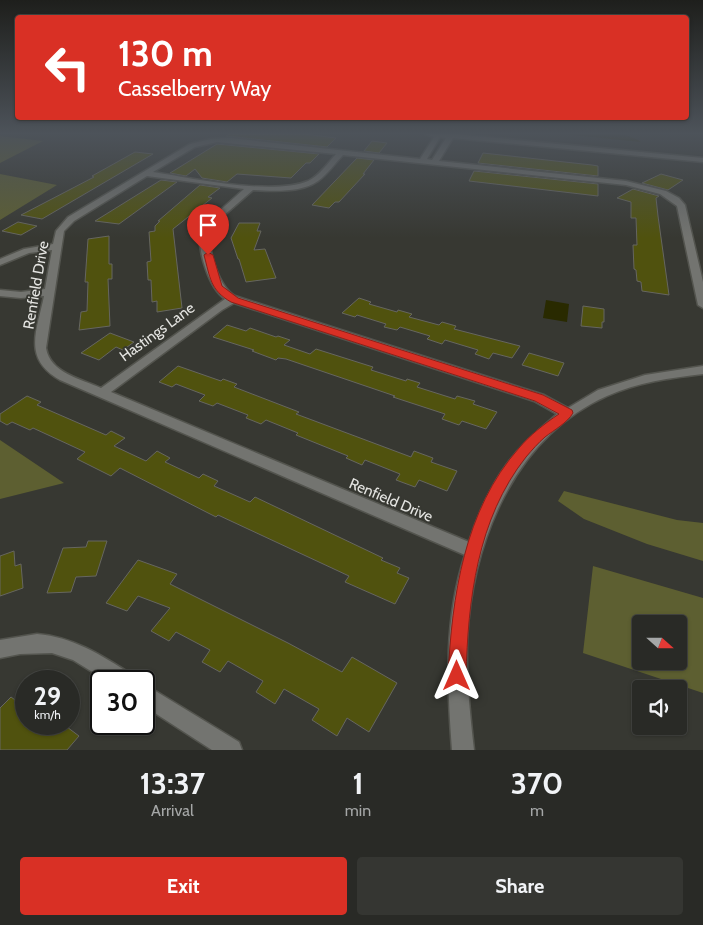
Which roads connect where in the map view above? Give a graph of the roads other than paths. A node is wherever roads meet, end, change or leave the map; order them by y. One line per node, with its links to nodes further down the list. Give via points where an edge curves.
1 (153, 169): 4 (street, Renfield Drive)
2 (325, 169): 5 (street, via 306,184 280,189)
3 (498, 169): 11 (street, Renfield Drive, via 626,183 648,187 678,201 683,209)
4 (146, 173): 5 (street); 6 (street, Renfield Drive, via 68,221 61,229)
5 (252, 187): 10 (street, via 210,225 204,235 217,285)
6 (58, 246): 7 (street, via 27,251); 8 (street, Renfield Drive)
7 (0, 262)
8 (50, 292): 9 (street, via 21,296); 13 (street, Renfield Drive, via 40,348 43,360 56,372)
9 (0, 293)
10 (233, 299): 13 (street, Hastings Lane); 14 (street, via 539,398)
11 (703, 305)
12 (703, 370): 14 (street, via 619,386)
13 (102, 393): 15 (street, Renfield Drive)
14 (567, 413): 15 (street, via 538,436 510,469 487,509)
15 (473, 551): 20 (street, via 463,595 457,652)
16 (0, 649): 17 (street, via 37,643 62,646)
17 (106, 670)
18 (155, 701): 19 (street)
19 (231, 750)
20 (463, 750)

